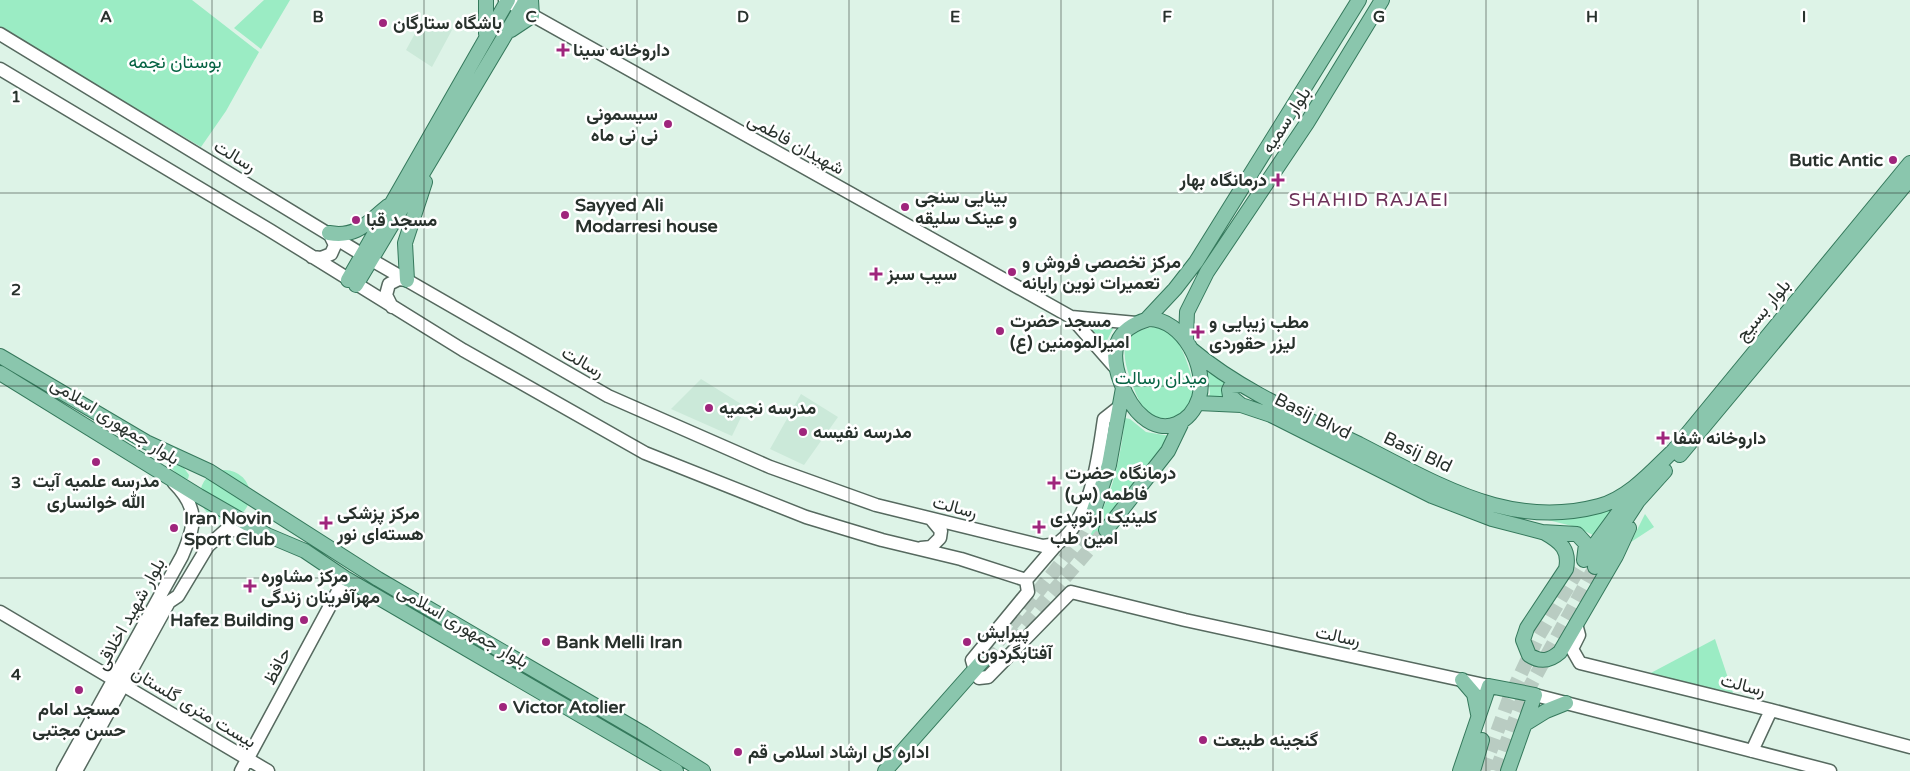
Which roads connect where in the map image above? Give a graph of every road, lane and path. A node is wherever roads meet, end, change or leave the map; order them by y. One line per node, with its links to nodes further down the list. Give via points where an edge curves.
1 (486, 0): 7 (main road)
2 (507, 0): 5 (street, شهیدان فاطمی); 7 (main road)
3 (1359, 0): 20 (main road, بلوار سمیه, via 1196,262)
4 (1382, 0): 19 (main road, بلوار سمیه, via 1307,123)
5 (528, 6): 9 (main road, via 506,36); 22 (street, شهیدان فاطمی)
6 (0, 34): 13 (street, رسالت)
7 (485, 40): 12 (main road)
8 (0, 69): 15 (street)
9 (433, 156): 16 (main road); 17 (main road, via 404,243)
10 (1910, 163): 14 (main road, بلوار بسیج)
11 (1910, 179): 14 (main road, بلوار بسیج)
12 (394, 200): 13 (main road, via 354,233 343,236); 16 (main road)
13 (330, 233): 15 (street, via 335,244 331,254); 16 (street, رسالت)
14 (1843, 252): 38 (main road, بلوار بسیج)
15 (312, 257): 18 (street)
16 (368, 257): 17 (street, رسالت); 18 (main road)
17 (407, 280): 21 (street, via 398,279 389,284 386,296); 40 (street, رسالت, via 608,396 676,427 876,505)
18 (352, 283): 21 (street)
19 (1192, 298): 20 (main road, via 1172,315 1164,309); 24 (main road, بلوار سمیه, via 1187,312)
20 (1164, 300): 23 (main road, بلوار سمیه)
21 (392, 306): 45 (street, via 645,453 806,517)
22 (1071, 317): 23 (street); 27 (street)
23 (1141, 322): 24 (main road, via 1162,320 1178,329); 27 (main road, via 1126,331 1116,346)
24 (1188, 344): 31 (main road, Basij Bld, via 1216,370); 33 (main road, via 1201,389)
25 (0, 346): 30 (main road)
26 (0, 356): 30 (main road)
27 (1114, 366): 32 (main road)
28 (0, 373): 30 (main road, بلوار جمهوری اسلامی)
29 (0, 379): 30 (main road)
30 (28, 381): 37 (main road, بلوار جمهوری اسلامی); 69 (main road, via 209,471 378,579)
31 (1242, 385): 34 (main road, via 1231,386 1229,390 1230,396); 38 (main road, Basij Bld, via 1433,481 1494,504 1536,512 1582,510 1610,502)
32 (1123, 388): 35 (main road); 36 (main road, via 1129,401 1144,418 1166,426)
33 (1198, 403): 34 (main road, Basij Blvd); 36 (main road, via 1194,412)
34 (1241, 405): 42 (main road, Basij Blvd, via 1272,415 1432,496 1492,519)
35 (1118, 408): 39 (main road, via 1109,465); 44 (street, via 1104,419 1095,476 1077,520)
36 (1181, 424): 41 (main road, via 1159,463)
37 (166, 475): 43 (main road, بلوار جمهوری اسلامی); 53 (street, بلوار شهید اخلاقی, via 183,492 193,510 189,540)
38 (1649, 481): 42 (main road, Basij Blvd, via 1621,506 1590,564 1583,538 1577,534); 49 (main road, via 1616,556)
39 (1093, 513)
40 (932, 519): 44 (street, رسالت, via 1043,546); 45 (street, via 941,530 940,538 931,547)
41 (1106, 530)
42 (1542, 532): 49 (main road, via 1560,542 1568,559 1566,569 1524,634 1522,640 1526,652 1538,660 1552,658 1560,652)
43 (267, 535): 46 (main road, بلوار جمهوری اسلامی, via 306,551); 53 (street, بلوار شهید اخلاقی, via 227,529 208,546 178,596 169,602)
44 (1056, 544): 47 (street)
45 (918, 549): 47 (street)
46 (345, 578): 63 (street, حافظ); 68 (main road, بلوار جمهوری اسلامی)
47 (1026, 580): 51 (street, via 1028,592 972,660)
48 (0, 612): 53 (street, بیست متری گلستان)
49 (1576, 624): 57 (street, رسالت, via 1579,635 1572,649 1580,663)
50 (990, 658): 51 (main road)
51 (977, 674): 52 (street, رسالت, via 988,677 1071,592); 70 (main road); 71 (main road)
52 (1462, 680): 54 (street, رسالت); 58 (main road, via 1474,694)
53 (118, 682): 63 (street, بیست متری گلستان); 64 (street, بلوار شهید اخلاقی); 65 (street, بلوار شهید اخلاقی)
54 (1489, 686): 55 (main road); 58 (main road)
55 (1535, 695): 56 (street); 59 (main road)
56 (1566, 703): 59 (main road, via 1546,710); 62 (street)
57 (1771, 710): 61 (street, رسالت); 62 (street)
58 (1478, 718): 72 (main road)
59 (1526, 724): 74 (main road)
60 (1482, 740): 73 (main road)
61 (1910, 747)
62 (1752, 751): 75 (street)
63 (247, 759): 66 (street, حافظ); 67 (street, بیست متری گلستان)
64 (63, 771)
65 (76, 771)
66 (241, 771)
67 (268, 771)
68 (676, 771)
69 (703, 771)
70 (886, 771)
71 (897, 771)
72 (1460, 771)
73 (1473, 771)
74 (1508, 771)
75 (1830, 771)

